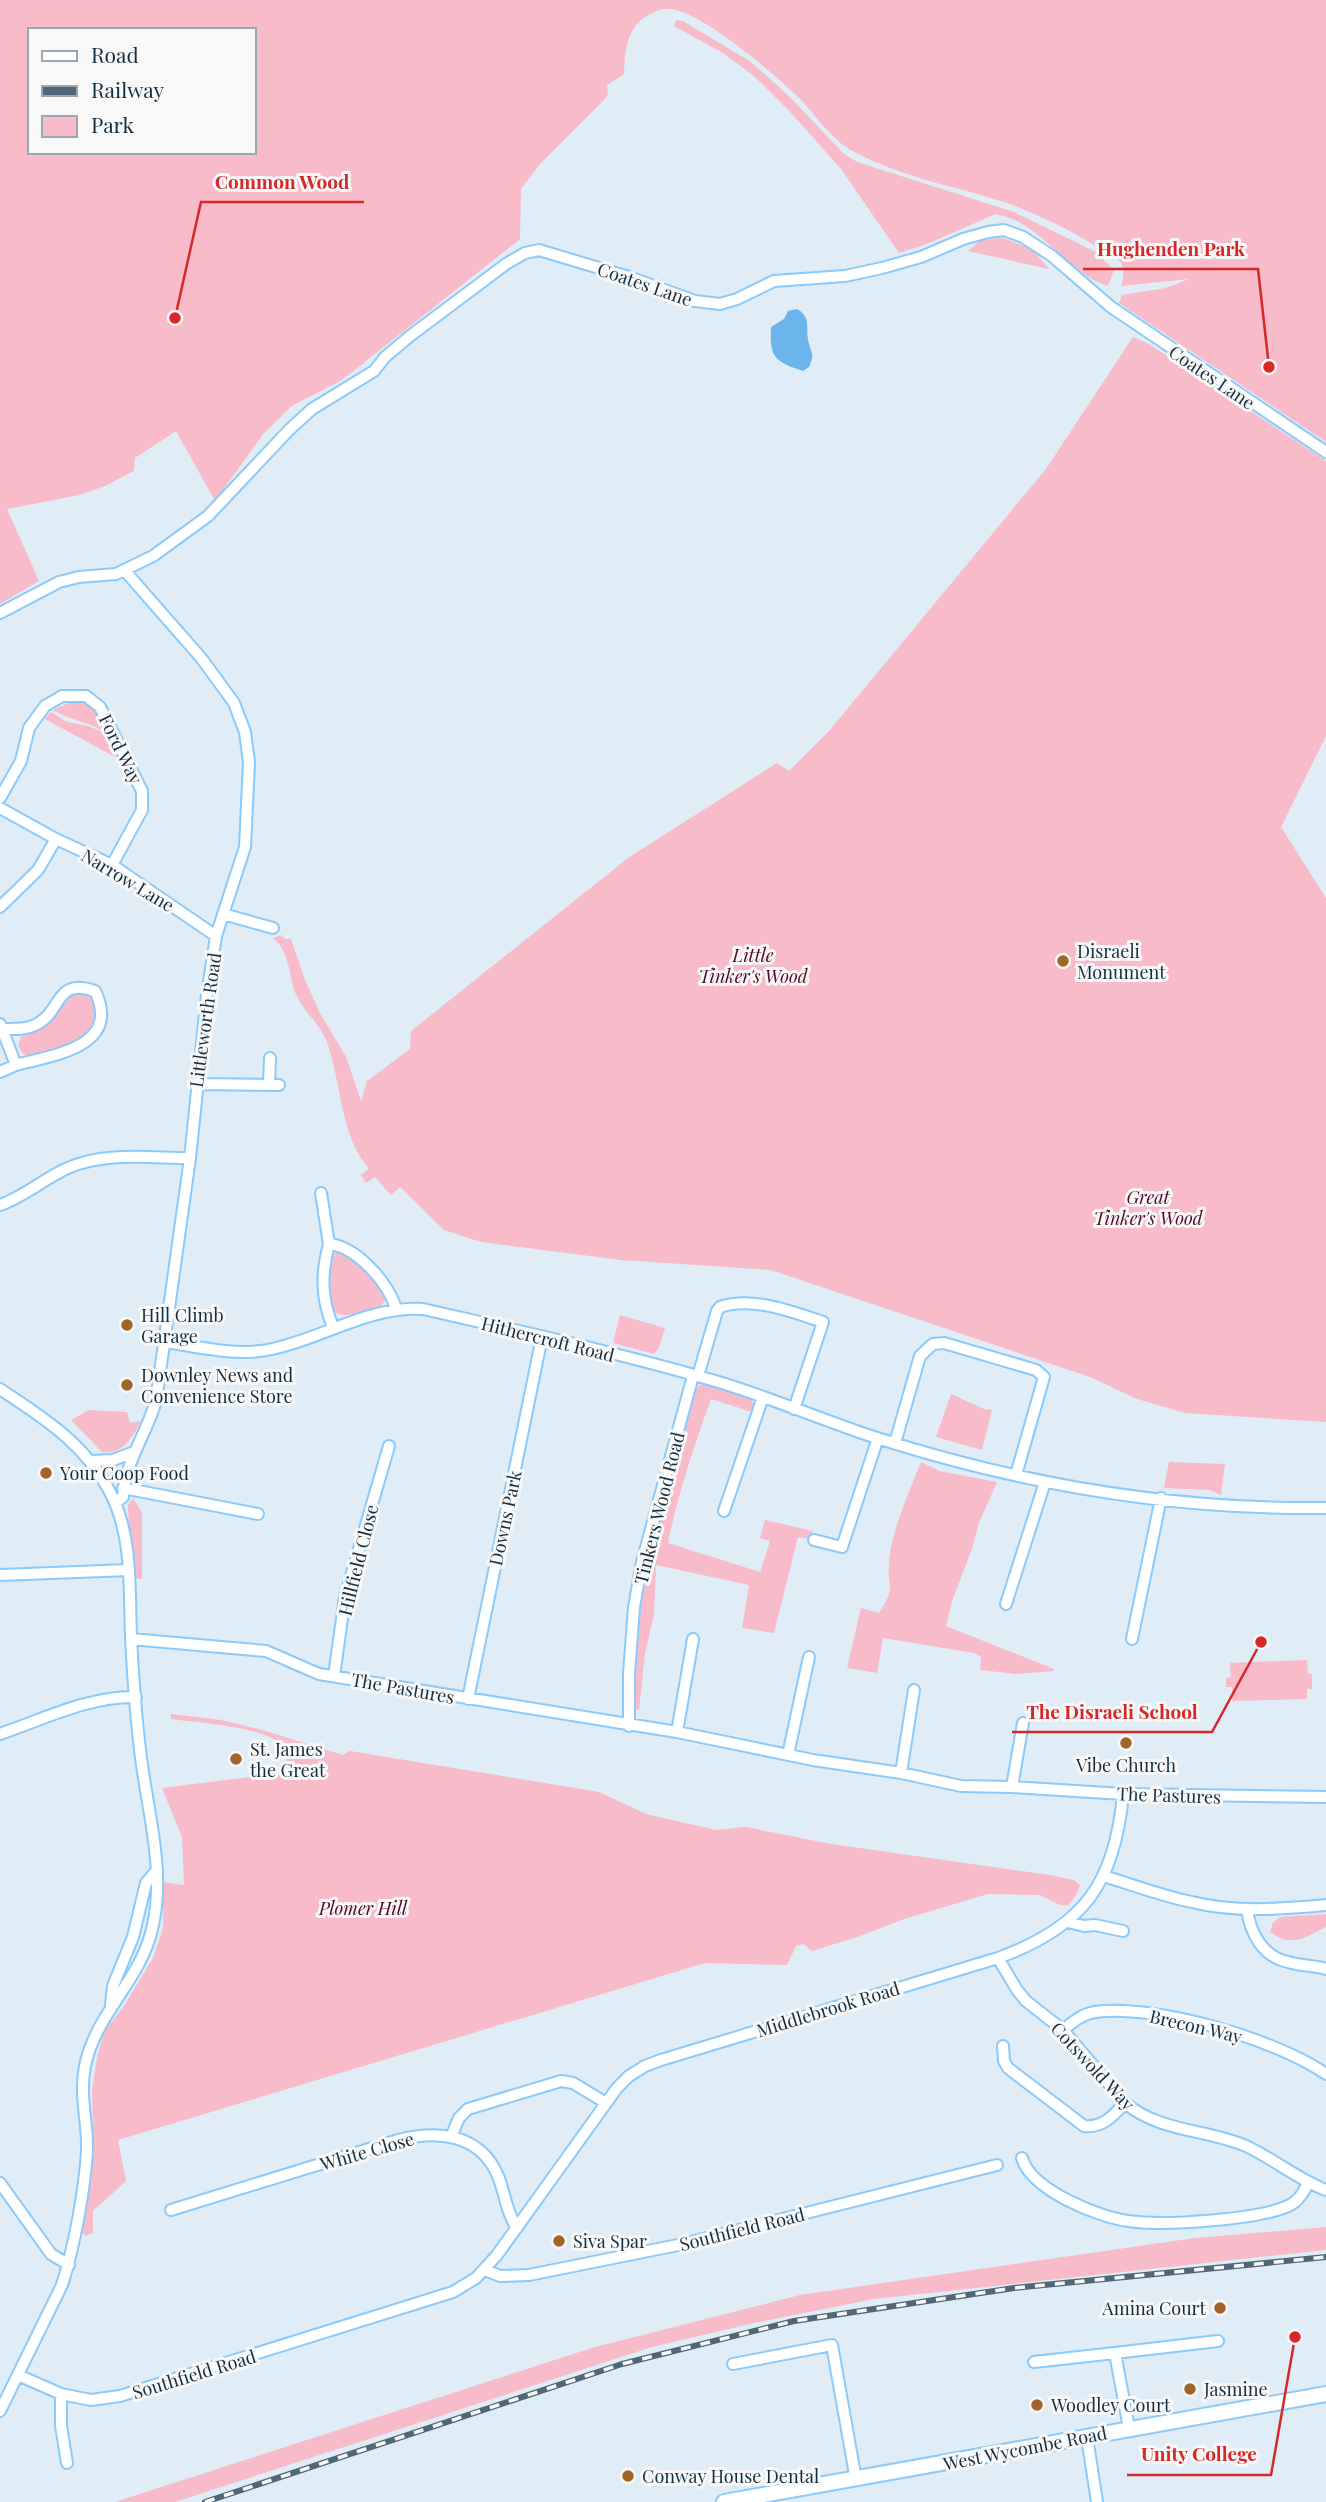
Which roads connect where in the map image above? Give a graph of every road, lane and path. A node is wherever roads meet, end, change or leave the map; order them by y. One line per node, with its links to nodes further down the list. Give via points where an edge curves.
1 (1326, 452): 2 (street, Coates Lane, via 1111,307 1052,256 1004,230 963,239 882,268 845,276 774,281 719,304 695,301 539,250 506,264 410,335 374,371 312,409 208,516)
2 (125, 571): 3 (street, via 59,582); 9 (street, Littleworth Road, via 214,674 234,704 245,733 249,762 245,847)
3 (0, 613)
4 (0, 798): 7 (street, Ford Way, via 21,761 29,728 45,706 62,696 86,696 100,706 142,791 142,810)
5 (0, 808): 6 (street, Narrow Lane)
6 (56, 839): 7 (street, Narrow Lane); 8 (street, via 38,870)
7 (112, 865): 11 (street, Narrow Lane)
8 (0, 907)
9 (223, 914): 10 (street); 11 (street, Littleworth Road)
10 (273, 928)
11 (216, 936): 16 (street, Littleworth Road)
12 (1, 1027): 14 (street); 14 (street, via 37,1025 72,987 95,991 101,1004 97,1030 82,1046)
13 (270, 1058): 16 (street, via 274,1085)
14 (16, 1065): 15 (street)
15 (0, 1072)
16 (196, 1084): 17 (street, Littleworth Road)
17 (190, 1158): 19 (street, via 129,1157 80,1163); 24 (street, Littleworth Road)
18 (321, 1193): 20 (street)
19 (3, 1200)
20 (329, 1244): 21 (street, via 352,1252 391,1293); 22 (street, via 323,1298)
21 (396, 1310): 22 (street, Hithercroft Road); 23 (street, Hithercroft Road, via 423,1310)
22 (333, 1327): 24 (street, Hithercroft Road, via 290,1345 256,1352)
23 (542, 1337): 25 (street, Hithercroft Road); 53 (street, Downs Park)
24 (165, 1342): 32 (street, Littleworth Road, via 151,1418)
25 (696, 1376): 27 (street, Hithercroft Road); 28 (street, via 720,1307 758,1305 823,1322); 55 (street, Tinkers Wood Road, via 640,1573 628,1674)
26 (0, 1388): 33 (street, via 65,1434)
27 (763, 1397): 28 (street, Hithercroft Road); 40 (street)
28 (794, 1409): 29 (street, Hithercroft Road)
29 (878, 1438): 30 (street, Hithercroft Road); 42 (street, via 842,1547)
30 (895, 1443): 34 (street, Hithercroft Road); 34 (street, via 920,1356 933,1344 944,1343 1036,1370 1044,1377)
31 (389, 1446): 50 (street, Hillfield Close, via 345,1597)
32 (134, 1452): 33 (street); 36 (street, Littleworth Road)
33 (92, 1461): 38 (street)
34 (1016, 1475): 35 (street, Hithercroft Road)
35 (1045, 1482): 37 (street, Hithercroft Road); 45 (street)
36 (123, 1488): 38 (street, Littleworth Road); 41 (street)
37 (1161, 1498): 39 (street, Hithercroft Road, via 1265,1509); 48 (street)
38 (115, 1503): 43 (street)
39 (1326, 1508)
40 (724, 1511)
41 (258, 1514)
42 (814, 1540)
43 (129, 1570): 44 (street); 46 (street)
44 (0, 1574)
45 (1006, 1604)
46 (131, 1639): 50 (street, The Pastures, via 266,1651); 52 (street)
47 (693, 1639): 56 (street)
48 (1132, 1639)
49 (809, 1657): 58 (street)
50 (334, 1676): 53 (street, The Pastures)
51 (914, 1690): 59 (street)
52 (136, 1697): 57 (street, via 112,1697); 63 (street)
53 (468, 1699): 55 (street, The Pastures)
54 (1023, 1723): 60 (street)
55 (629, 1726): 56 (street, The Pastures)
56 (677, 1732): 58 (street, The Pastures)
57 (0, 1734)
58 (788, 1755): 59 (street, The Pastures)
59 (901, 1773): 60 (street, The Pastures, via 961,1786)
60 (1012, 1787): 61 (street, The Pastures)
61 (1123, 1794): 62 (street, The Pastures); 64 (street, Middlebrook Road, via 1116,1845)
62 (1326, 1797)
63 (157, 1870): 71 (street, via 146,1883); 71 (street, via 158,1900 146,1950)
64 (1104, 1876): 66 (street, via 1192,1902); 67 (street, Middlebrook Road)
65 (1326, 1905): 66 (street)
66 (1247, 1909): 70 (street, via 1251,1928 1275,1958)
67 (1068, 1922): 68 (street); 69 (street, Middlebrook Road)
68 (1123, 1931)
69 (998, 1958): 72 (street, Cotswold Way, via 1026,2001); 76 (street, Middlebrook Road, via 661,2060 629,2076)
70 (1326, 1969)
71 (110, 2009): 85 (street, via 90,2046 82,2081 87,2148)
72 (1063, 2030): 74 (street, Brecon Way, via 1094,2012 1164,2016 1265,2043); 75 (street, Cotswold Way)
73 (1003, 2046): 75 (street, via 1008,2068 1084,2126 1104,2123)
74 (1326, 2074)
75 (1125, 2103): 81 (street, Cotswold Way, via 1151,2121 1248,2147)
76 (606, 2104): 77 (street, via 573,2083 561,2081 468,2109); 84 (street, Middlebrook Road)
77 (451, 2137): 83 (street, White Close, via 415,2136); 84 (street, White Close, via 474,2147 491,2165)
78 (1022, 2158): 81 (street, via 1024,2166 1053,2193 1125,2221 1177,2223 1266,2211 1293,2204)
79 (997, 2165): 86 (street, Southfield Road, via 683,2244 529,2275 500,2276)
80 (0, 2183): 85 (street, via 51,2253)
81 (1308, 2183): 82 (street, Cotswold Way)
82 (1326, 2190)
83 (171, 2210)
84 (517, 2228): 86 (street, Southfield Road)
85 (69, 2264): 91 (street)
86 (485, 2270): 92 (street, Southfield Road, via 453,2292 162,2385 91,2400)
87 (1218, 2341): 88 (street)
88 (1115, 2353): 89 (street); 95 (street)
89 (1034, 2362)
90 (733, 2364): 98 (street, via 832,2345)
91 (18, 2375): 92 (street, Southfield Road); 94 (street)
92 (61, 2394): 97 (street)
93 (1326, 2394): 95 (main road, West Wycombe Road)
94 (0, 2412)
95 (1129, 2428): 96 (main road, West Wycombe Road)
96 (1087, 2437): 98 (main road, West Wycombe Road); 100 (street)
97 (67, 2463)
98 (856, 2480): 99 (main road, West Wycombe Road)
99 (724, 2502)
100 (1097, 2502)

